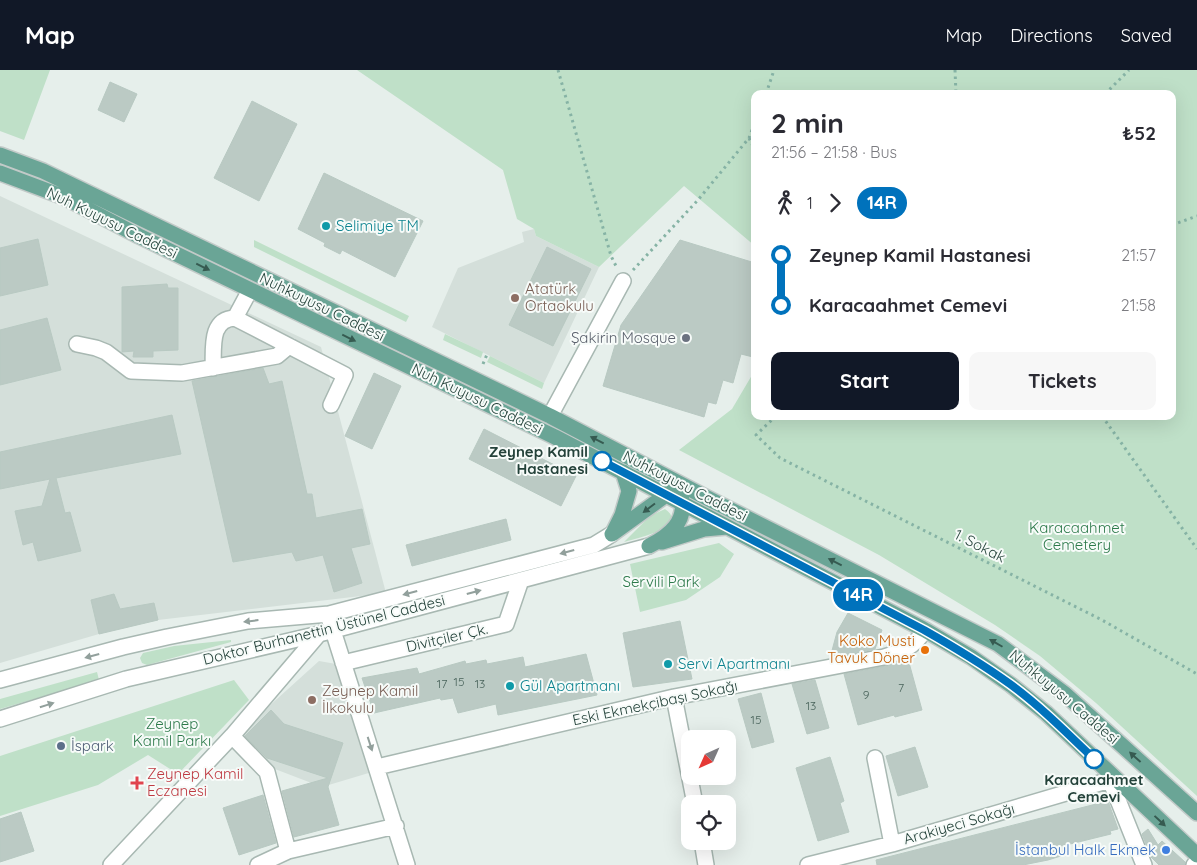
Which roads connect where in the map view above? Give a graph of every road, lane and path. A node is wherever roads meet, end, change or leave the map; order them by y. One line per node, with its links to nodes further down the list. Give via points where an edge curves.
1 (558, 70): 15 (path, via 611,256)
2 (774, 70): 5 (path)
3 (955, 70): 6 (path)
4 (1129, 70): 7 (path)
5 (767, 90)
6 (956, 90)
7 (1109, 90)
8 (751, 133): 9 (path)
9 (749, 138): 10 (path); 15 (path, via 698,200)
10 (751, 142)
11 (0, 155): 24 (main road, Nuhkuyusu Caddesi, via 50,174)
12 (0, 173): 16 (main road, Nuh Kuyusu Caddesi, one-way to 16, via 64,198)
13 (1197, 216): 14 (path)
14 (1176, 224)
15 (623, 281): 24 (street)
16 (250, 290): 17 (street); 27 (main road, Nuh Kuyusu Caddesi, one-way to 27)
17 (235, 318): 19 (street); 22 (street, via 224,320 216,327)
18 (77, 344): 22 (street, via 106,352 131,371 182,373)
19 (289, 346): 22 (street, via 277,356); 23 (street, via 345,375)
20 (488, 352): 21 (path)
21 (483, 364)
22 (213, 368)
23 (331, 405)
24 (550, 416): 27 (main road); 28 (main road); 30 (main road, Nuhkuyusu Caddesi, one-way to 24, via 661,474)
25 (772, 420): 40 (path, 1. Sokak, via 756,435 780,458 1102,620)
26 (1105, 420): 34 (path)
27 (525, 423): 28 (main road, Nuh Kuyusu Caddesi)
28 (564, 441): 29 (main road, Nuh Kuyusu Caddesi)
29 (623, 472): 30 (main road, Nuh Kuyusu Caddesi); 32 (main road, via 629,490)
30 (679, 494): 31 (main road, Nuh Kuyusu Caddesi); 32 (main road, one-way to 32); 33 (main road, via 680,520 664,538); 49 (main road, Nuhkuyusu Caddesi, one-way to 30, via 1065,694 998,644)
31 (728, 527): 33 (main road, via 704,529); 37 (main road, Nuh Kuyusu Caddesi)
32 (612, 534): 36 (street, Doktor Burhanettin Üstünel Caddesi, one-way to 36, via 594,545)
33 (648, 546): 35 (street, Doktor Burhanettin Üstünel Caddesi)
34 (1197, 549)
35 (521, 580): 38 (street, Doktor Burhanettin Üstünel Caddesi, one-way to 35); 39 (street, Divitçiler Çk., via 506,624)
36 (329, 614): 38 (street); 41 (street, Doktor Burhanettin Üstünel Caddesi, one-way to 41, via 248,621 123,647)
37 (924, 630): 42 (street, Eski Ekmekçibaşı Sokağı, via 904,651 884,657); 47 (main road, Nuh Kuyusu Caddesi, via 971,656 1011,685 1046,713)
38 (326, 632): 39 (street); 43 (street, Doktor Burhanettin Üstünel Caddesi, one-way to 38, via 126,679); 44 (street)
39 (343, 663): 46 (street, one-way to 46)
40 (1197, 674)
41 (0, 680)
42 (674, 696): 46 (street, Eski Ekmekçibaşı Sokağı); 48 (street)
43 (0, 719)
44 (232, 736): 53 (street, via 267,772); 56 (street)
45 (875, 758): 51 (street)
46 (378, 767): 50 (street)
47 (1112, 779): 51 (street, Arakiyeci Sokağı); 54 (main road, Nuh Kuyusu Caddesi, one-way to 54); 61 (street)
48 (692, 795)
49 (1197, 813)
50 (396, 826): 53 (street); 58 (street)
51 (892, 844): 60 (street, Arakiyeci Sokağı)
52 (704, 850): 59 (street)
53 (288, 851): 57 (street)
54 (1197, 854)
55 (1197, 862): 62 (street)
56 (111, 865)
57 (258, 865)
58 (407, 865)
59 (706, 865)
60 (808, 865)
61 (1144, 865)
62 (1194, 865)

